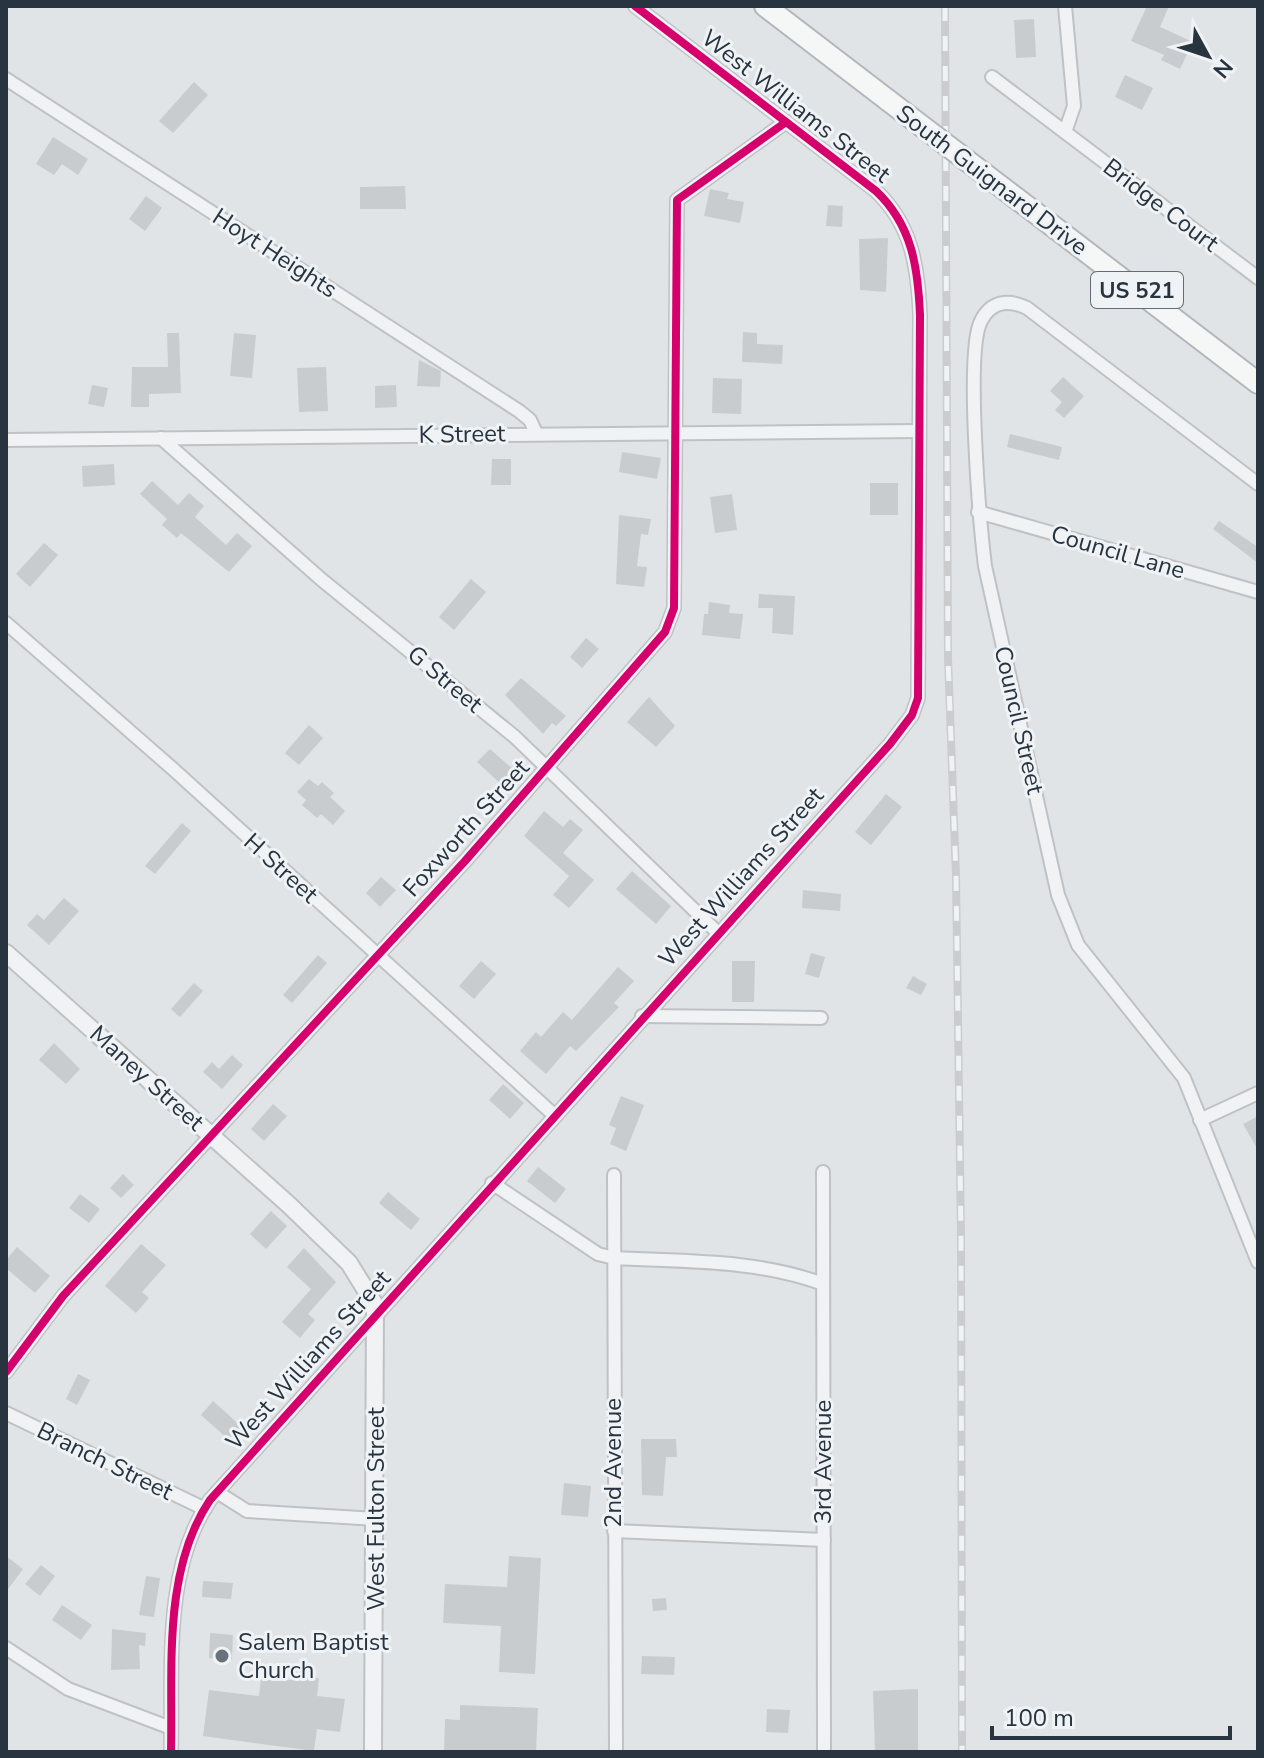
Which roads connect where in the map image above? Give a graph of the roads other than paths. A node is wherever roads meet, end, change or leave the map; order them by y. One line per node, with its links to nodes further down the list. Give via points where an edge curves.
1 (635, 6): 6 (street, West Williams Street)
2 (765, 6): 9 (highway, South Guignard Drive / US 521, bridge)
3 (1065, 6): 7 (street, via 1074,106)
4 (992, 77): 7 (street, Bridge Court)
5 (6, 79): 11 (street, Hoyt Heights, via 519,411)
6 (786, 122): 10 (street, West Williams Street, via 883,197 907,233 918,282); 12 (street, Foxworth Street, via 677,200)
7 (1065, 132): 8 (street, Bridge Court)
8 (1258, 278)
9 (1258, 383)
10 (918, 431): 12 (street, K Street); 20 (street, West Williams Street, via 920,680 912,715)
11 (536, 433): 12 (street, K Street); 13 (street, K Street)
12 (676, 433): 19 (street, Foxworth Street, via 671,619 639,665)
13 (161, 438): 14 (street, K Street); 19 (street, G Street)
14 (6, 440)
15 (1258, 484): 16 (street, Council Street, via 1027,308 1009,302 992,306 976,334)
16 (978, 512): 17 (street, Council Lane); 27 (street, Council Street, via 1007,672 1070,931 1176,1064)
17 (1258, 592)
18 (6, 623): 22 (street, H Street)
19 (547, 769): 20 (street, G Street); 22 (street, Foxworth Street)
20 (717, 932): 23 (street, West Williams Street)
21 (6, 953): 28 (street, Maney Street)
22 (376, 955): 26 (street, H Street); 28 (street, Foxworth Street)
23 (642, 1016): 24 (street); 26 (street, West Williams Street)
24 (821, 1018)
25 (1258, 1093): 27 (street)
26 (554, 1115): 31 (street, West Williams Street)
27 (1200, 1120): 33 (street, Council Street)
28 (210, 1135): 35 (street, Maney Street, via 349,1263); 36 (street, Foxworth Street, via 63,1296)
29 (823, 1172): 34 (street, 3rd Avenue)
30 (614, 1175): 32 (street, 2nd Avenue)
31 (492, 1183): 32 (street, via 598,1254); 35 (street, West Williams Street)
32 (614, 1258): 34 (street, via 753,1265); 41 (street, 2nd Avenue)
33 (1258, 1262)
34 (823, 1284): 42 (street, 3rd Avenue)
35 (376, 1314): 38 (street, West Williams Street); 40 (street, West Fulton Street)
36 (6, 1372)
37 (6, 1413): 39 (street, Branch Street)
38 (217, 1492): 39 (street, West Williams Street); 40 (street, via 247,1511)
39 (205, 1509): 44 (street, West Williams Street, via 181,1567)
40 (376, 1519): 46 (street, West Fulton Street)
41 (614, 1531): 42 (street); 47 (street, 2nd Avenue)
42 (824, 1540): 48 (street, 3rd Avenue)
43 (6, 1648): 44 (street, via 68,1689)
44 (171, 1728): 45 (street, West Williams Street)
45 (171, 1752)
46 (373, 1752)
47 (616, 1752)
48 (824, 1752)

